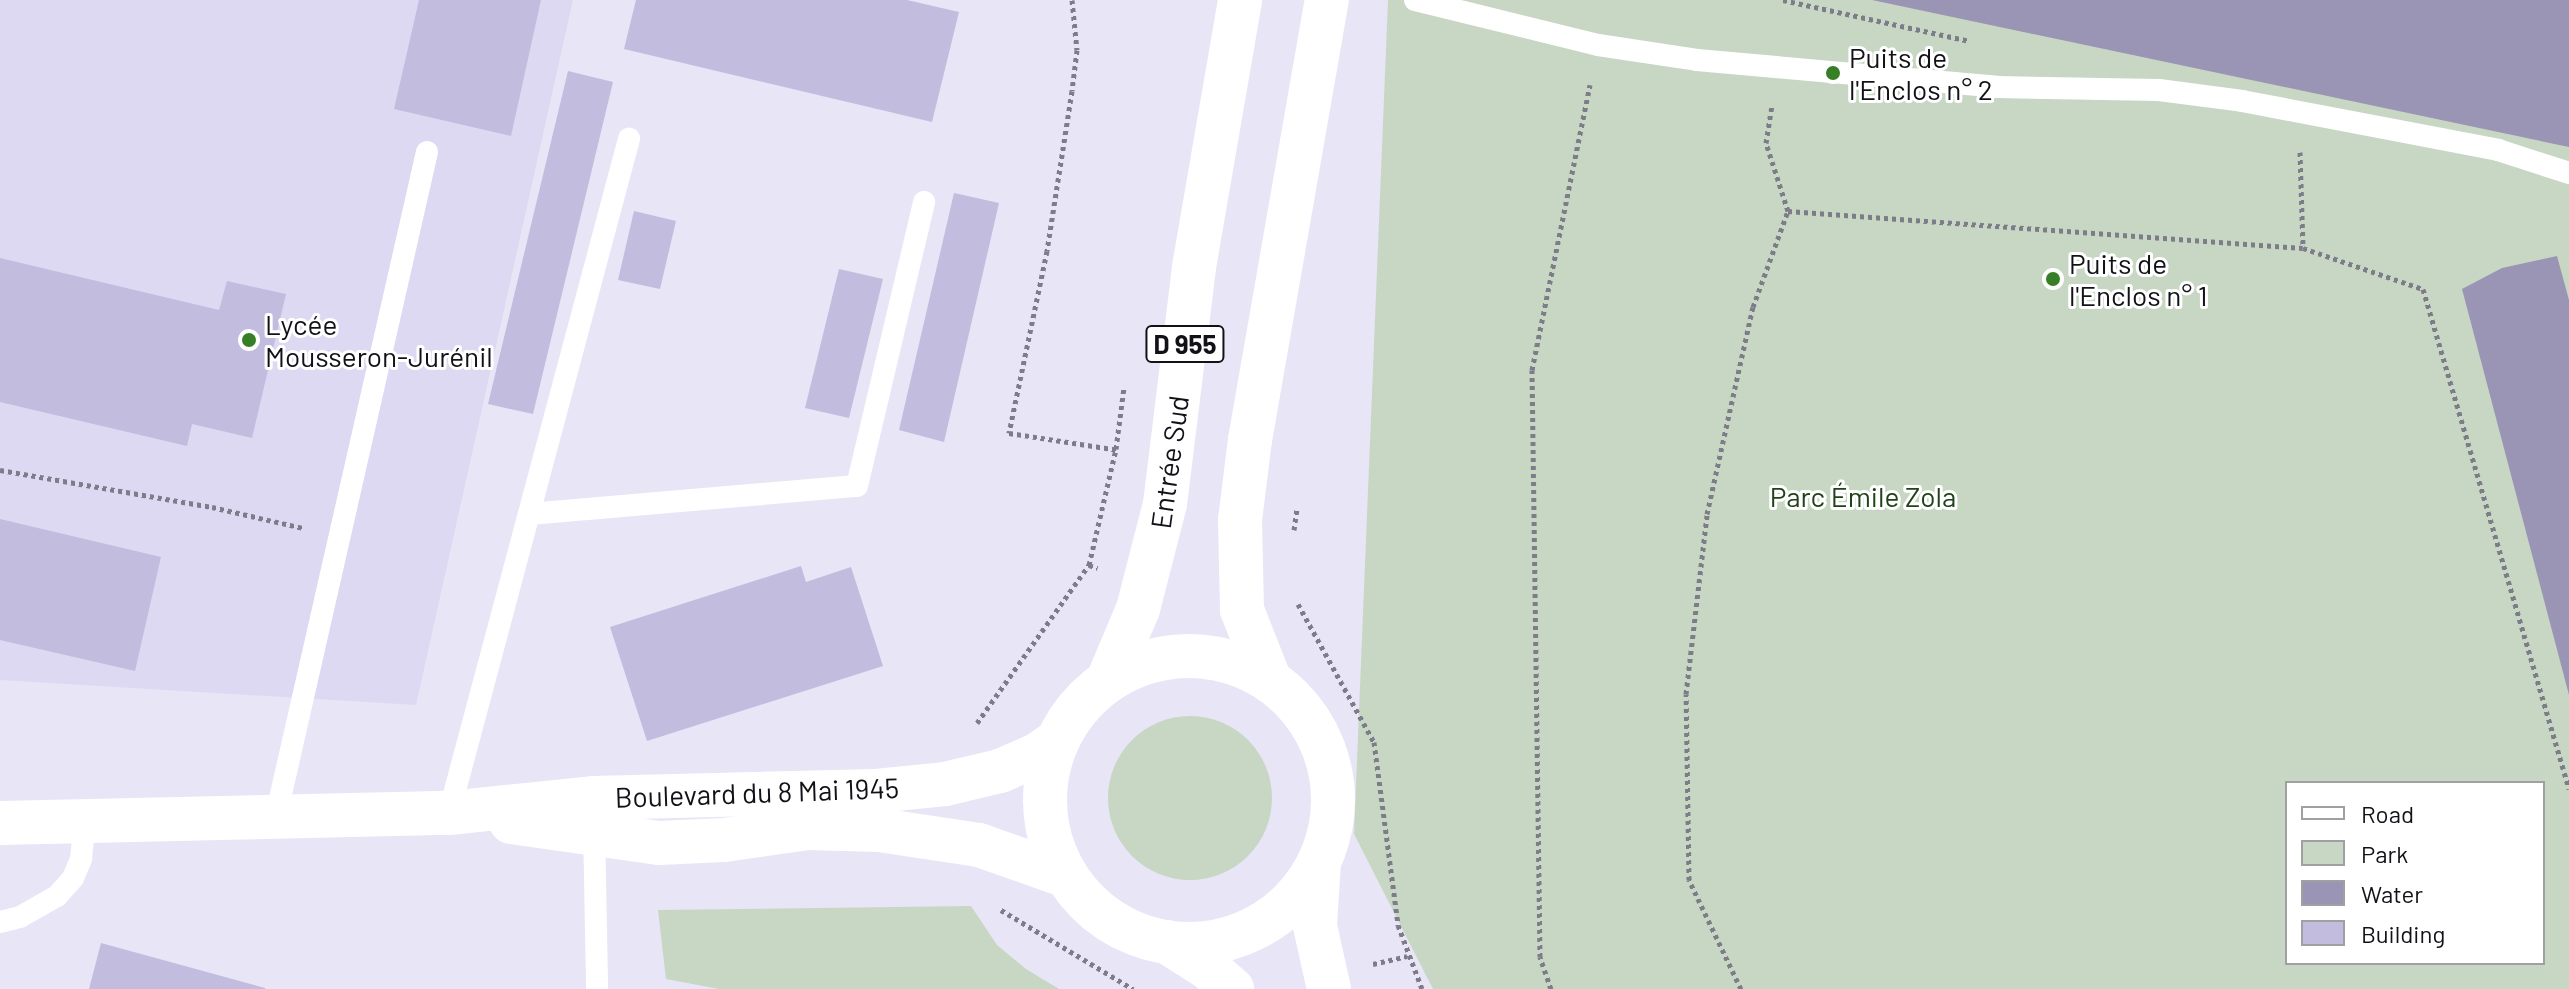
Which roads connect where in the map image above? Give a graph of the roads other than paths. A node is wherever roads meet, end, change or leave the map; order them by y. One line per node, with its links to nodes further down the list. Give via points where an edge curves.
1 (1240, 0): 9 (main road, Entrée Sud / D 955, via 1194,267 1165,504 1138,609)
2 (1327, 0): 10 (main road, D 955, via 1240,520 1242,610)
3 (1415, 0): 6 (lane, via 1598,45 1697,60 1997,87 2159,90 2498,150)
4 (629, 139): 8 (lane)
5 (427, 152): 13 (lane)
6 (2569, 173)
7 (924, 202): 8 (lane, via 857,486)
8 (529, 514): 12 (lane)
9 (1108, 680): 10 (main road, via 1146,662 1189,656 1231,662); 11 (main road, via 1078,707)
10 (1270, 681): 17 (main road, via 1302,711 1324,751 1333,795)
11 (1057, 741): 14 (main road, Boulevard du 8 Mai 1945, via 1000,771 945,784); 18 (main road, via 1044,800 1051,840)
12 (449, 813): 13 (main road, Boulevard du 8 Mai 1945); 14 (main road, Boulevard du 8 Mai 1945)
13 (276, 816): 15 (main road, Boulevard du 8 Mai 1945)
14 (594, 816): 18 (main road, Boulevard du 8 Mai 1945, via 691,843 808,828 879,830 979,845); 21 (lane)
15 (85, 819): 16 (main road, Boulevard du 8 Mai 1945); 19 (lane, via 81,859 73,878 57,896)
16 (0, 823)
17 (1320, 860): 20 (main road, via 1297,894 1266,921 1229,938); 23 (main road, via 1315,926)
18 (1067, 876): 20 (main road, via 1110,920)
19 (0, 922)
20 (1167, 942): 22 (main road)
21 (597, 989)
22 (1232, 989)
23 (1329, 989)

